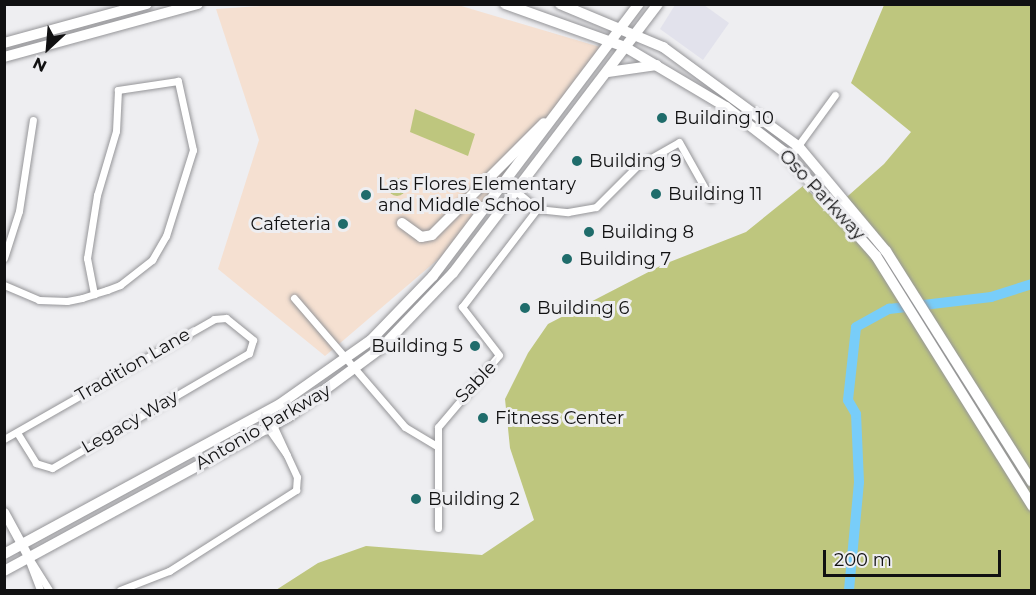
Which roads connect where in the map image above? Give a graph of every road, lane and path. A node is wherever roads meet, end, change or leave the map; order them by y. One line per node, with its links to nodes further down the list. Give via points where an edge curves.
1 (147, 4): 10 (main road)
2 (198, 4): 12 (main road)
3 (505, 4): 9 (main road, Oso Parkway)
4 (560, 4): 7 (main road, Oso Parkway)
5 (639, 4): 7 (main road, Antonio Parkway)
6 (658, 4): 8 (main road, Antonio Parkway)
7 (623, 27): 8 (main road, Oso Parkway); 9 (main road, Antonio Parkway)
8 (637, 33): 11 (main road, Antonio Parkway); 18 (main road, Oso Parkway, via 714,80)
9 (611, 41): 11 (main road, Oso Parkway); 16 (main road, Antonio Parkway)
10 (4, 44)
11 (625, 47): 13 (main road, Oso Parkway); 14 (main road, Antonio Parkway)
12 (4, 57)
13 (658, 64): 14 (main road); 19 (main road, Oso Parkway, via 726,107)
14 (608, 72): 20 (main road, Antonio Parkway)
15 (836, 95): 18 (street)
16 (552, 119): 23 (main road, via 513,149 432,235 421,237); 29 (main road, Antonio Parkway, via 433,276)
17 (33, 120): 24 (street, via 19,211)
18 (799, 147): 19 (street); 35 (main road, Oso Parkway, via 886,251)
19 (789, 158): 36 (main road, Oso Parkway, via 876,256)
20 (517, 192): 22 (street); 30 (main road, Antonio Parkway, via 429,301)
21 (711, 199): 22 (street, via 679,142 637,166 596,207 568,212)
22 (537, 209): 34 (street, Sable, via 462,307 495,344 498,359 442,417)
23 (402, 223)
24 (4, 258)
25 (4, 285): 26 (street, via 45,301)
26 (94, 294): 26 (street, via 87,258 97,195 116,131 118,90 178,81 193,150 166,236 142,270)
27 (294, 298): 29 (street)
28 (254, 347): 32 (street, Tradition Lane, via 250,335 220,316); 32 (street, Legacy Way, via 52,468 36,464)
29 (346, 361): 30 (street); 39 (main road, Antonio Parkway, via 280,404)
30 (354, 370): 31 (main road, Antonio Parkway); 34 (street, via 405,427)
31 (270, 427): 41 (main road, Antonio Parkway); 45 (street, via 287,455 297,484 283,501 169,571)
32 (17, 432): 33 (street, Tradition Lane)
33 (4, 439)
34 (437, 446): 38 (street, Sable)
35 (1032, 482)
36 (1032, 506)
37 (4, 512): 39 (street)
38 (438, 528)
39 (21, 545): 40 (main road, Antonio Parkway); 41 (street)
40 (4, 554)
41 (29, 558): 42 (main road, Antonio Parkway); 43 (street); 44 (street)
42 (4, 572)
43 (40, 591)
44 (49, 591)
45 (120, 591)

